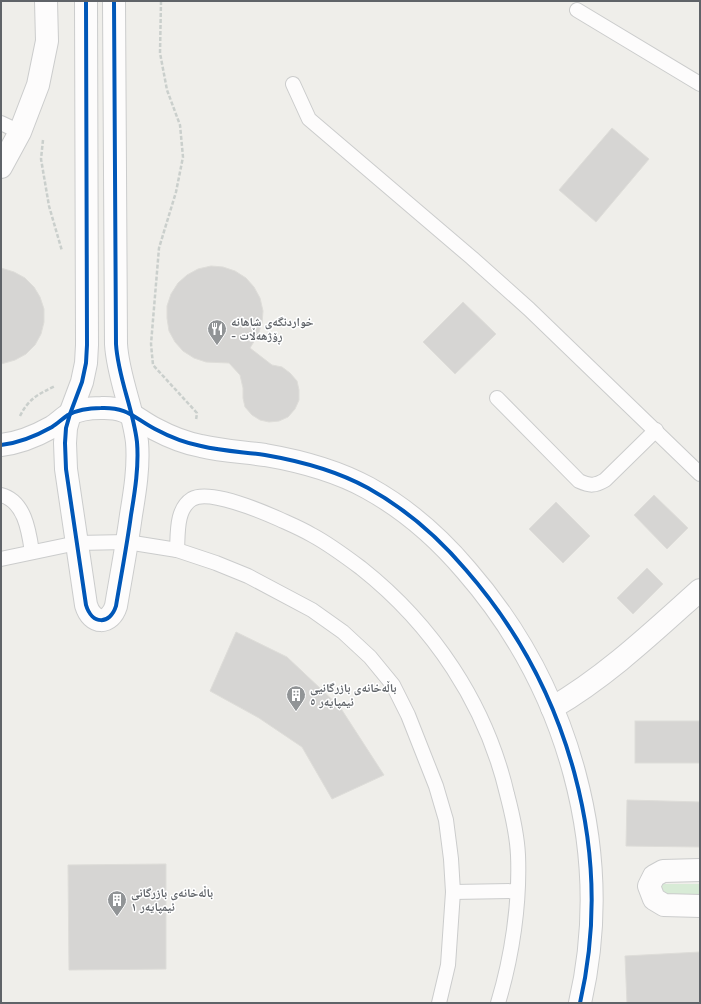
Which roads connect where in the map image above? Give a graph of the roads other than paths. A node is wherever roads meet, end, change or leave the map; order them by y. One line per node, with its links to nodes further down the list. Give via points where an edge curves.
1 (46, 1): 8 (street, via 47,41 38,85)
2 (86, 1): 12 (street, via 88,345 82,382)
3 (114, 1): 11 (street, via 116,344 119,369)
4 (577, 10): 6 (lane)
5 (293, 84): 13 (lane, via 309,119 529,309)
6 (700, 84)
7 (1, 123): 8 (lane)
8 (20, 132): 9 (street)
9 (1, 167)
10 (497, 398): 13 (lane, via 579,481 588,485 597,485 605,480)
11 (131, 413): 12 (street, via 100,408); 17 (street, via 137,443 137,463); 23 (street, via 152,428 175,439 209,448 300,463 333,473 391,501 436,537 481,587 524,651)
12 (70, 414): 14 (street, via 37,435); 18 (street, via 66,428 65,458)
13 (656, 430): 15 (lane)
14 (4, 445)
15 (700, 474)
16 (1, 495): 20 (lane, via 10,498 23,516)
17 (127, 542): 18 (lane); 18 (street, via 114,613 101,620 88,613); 19 (lane)
18 (77, 543): 20 (lane)
19 (177, 550): 25 (lane, via 181,512 186,504 193,498 211,496 240,504 313,535 377,580 405,608 431,637 454,670 474,704 490,740 503,777 512,815 518,854); 26 (lane, via 248,576 312,610 343,632 370,657 393,685 408,715 436,786 446,820)
20 (32, 552): 21 (lane)
21 (1, 559)
22 (700, 590): 23 (street, via 607,671)
23 (552, 708): 30 (street, via 580,794 590,868 591,938)
24 (700, 870): 27 (street, via 663,871 654,876 649,886 654,899 664,905)
25 (517, 891): 26 (lane); 29 (lane, via 514,930)
26 (453, 892): 28 (lane, via 448,965)
27 (700, 906)
28 (439, 1003)
29 (498, 1003)
30 (580, 1003)

